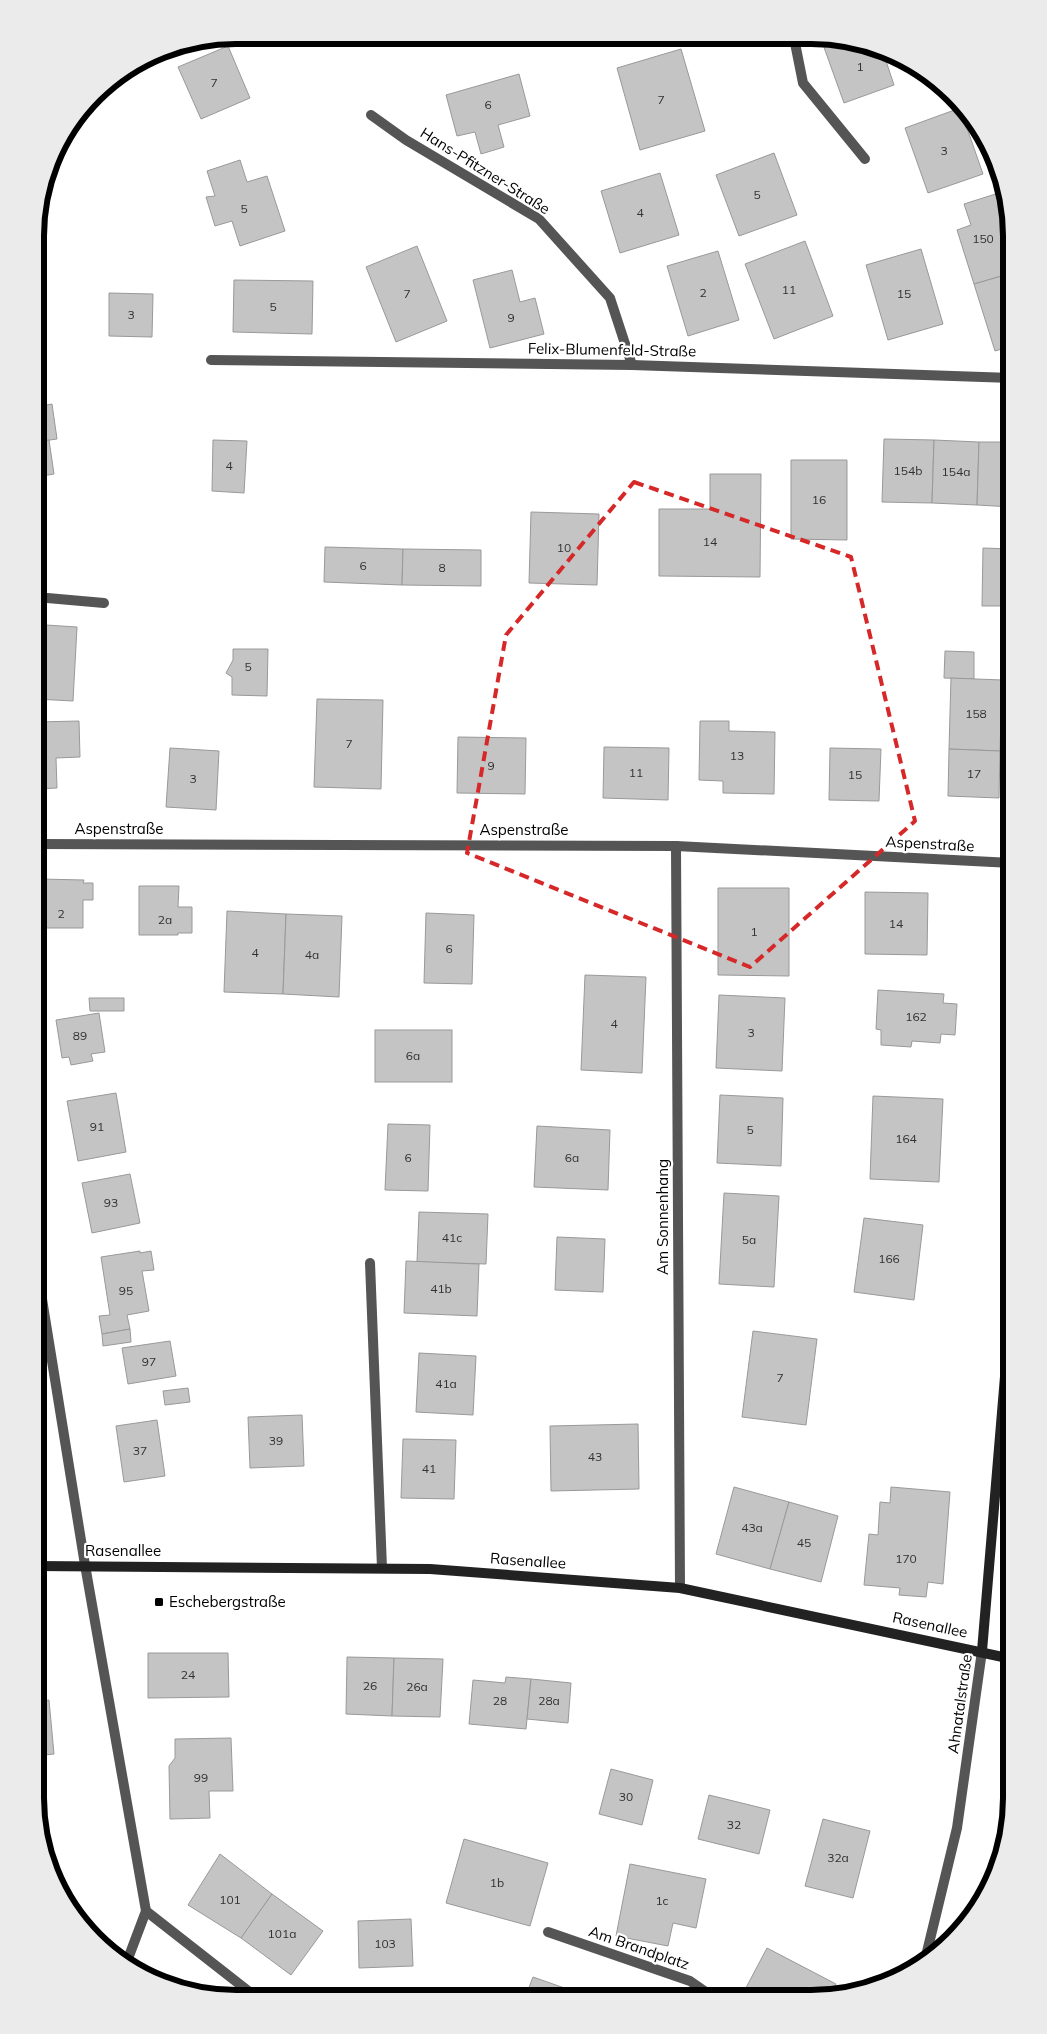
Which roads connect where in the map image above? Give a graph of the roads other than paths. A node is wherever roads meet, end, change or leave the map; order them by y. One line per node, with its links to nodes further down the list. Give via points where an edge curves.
1 (795, 44): 3 (street, via 803,83)
2 (371, 114): 5 (street, Hans-Pfitzner-Straße, via 406,140 539,219 610,298)
3 (865, 159)
4 (211, 360): 5 (street, Felix-Blumenfeld-Straße)
5 (632, 365): 6 (street, Felix-Blumenfeld-Straße)
6 (1003, 378)
7 (44, 598): 8 (street)
8 (104, 603)
9 (44, 844): 10 (street, Aspenstraße)
10 (676, 846): 11 (street, Aspenstraße); 18 (street, Am Sonnenhang)
11 (1003, 863)
12 (370, 1263): 17 (street)
13 (44, 1311): 15 (street)
14 (1003, 1401): 19 (main road, Ahnatalstraße)
15 (85, 1565): 16 (main road, Rasenallee); 17 (main road, Rasenallee); 21 (street)
16 (44, 1566)
17 (382, 1568): 18 (main road, Rasenallee)
18 (680, 1588): 19 (main road, Rasenallee)
19 (982, 1652): 20 (main road, Rasenallee); 23 (street, Ahnatalstraße, via 957,1828)
20 (1003, 1657)
21 (146, 1911): 24 (street); 25 (street)
22 (548, 1932): 26 (street, Am Brandplatz, via 690,1981)
23 (927, 1952)
24 (128, 1958)
25 (247, 1990)
26 (703, 1990)

